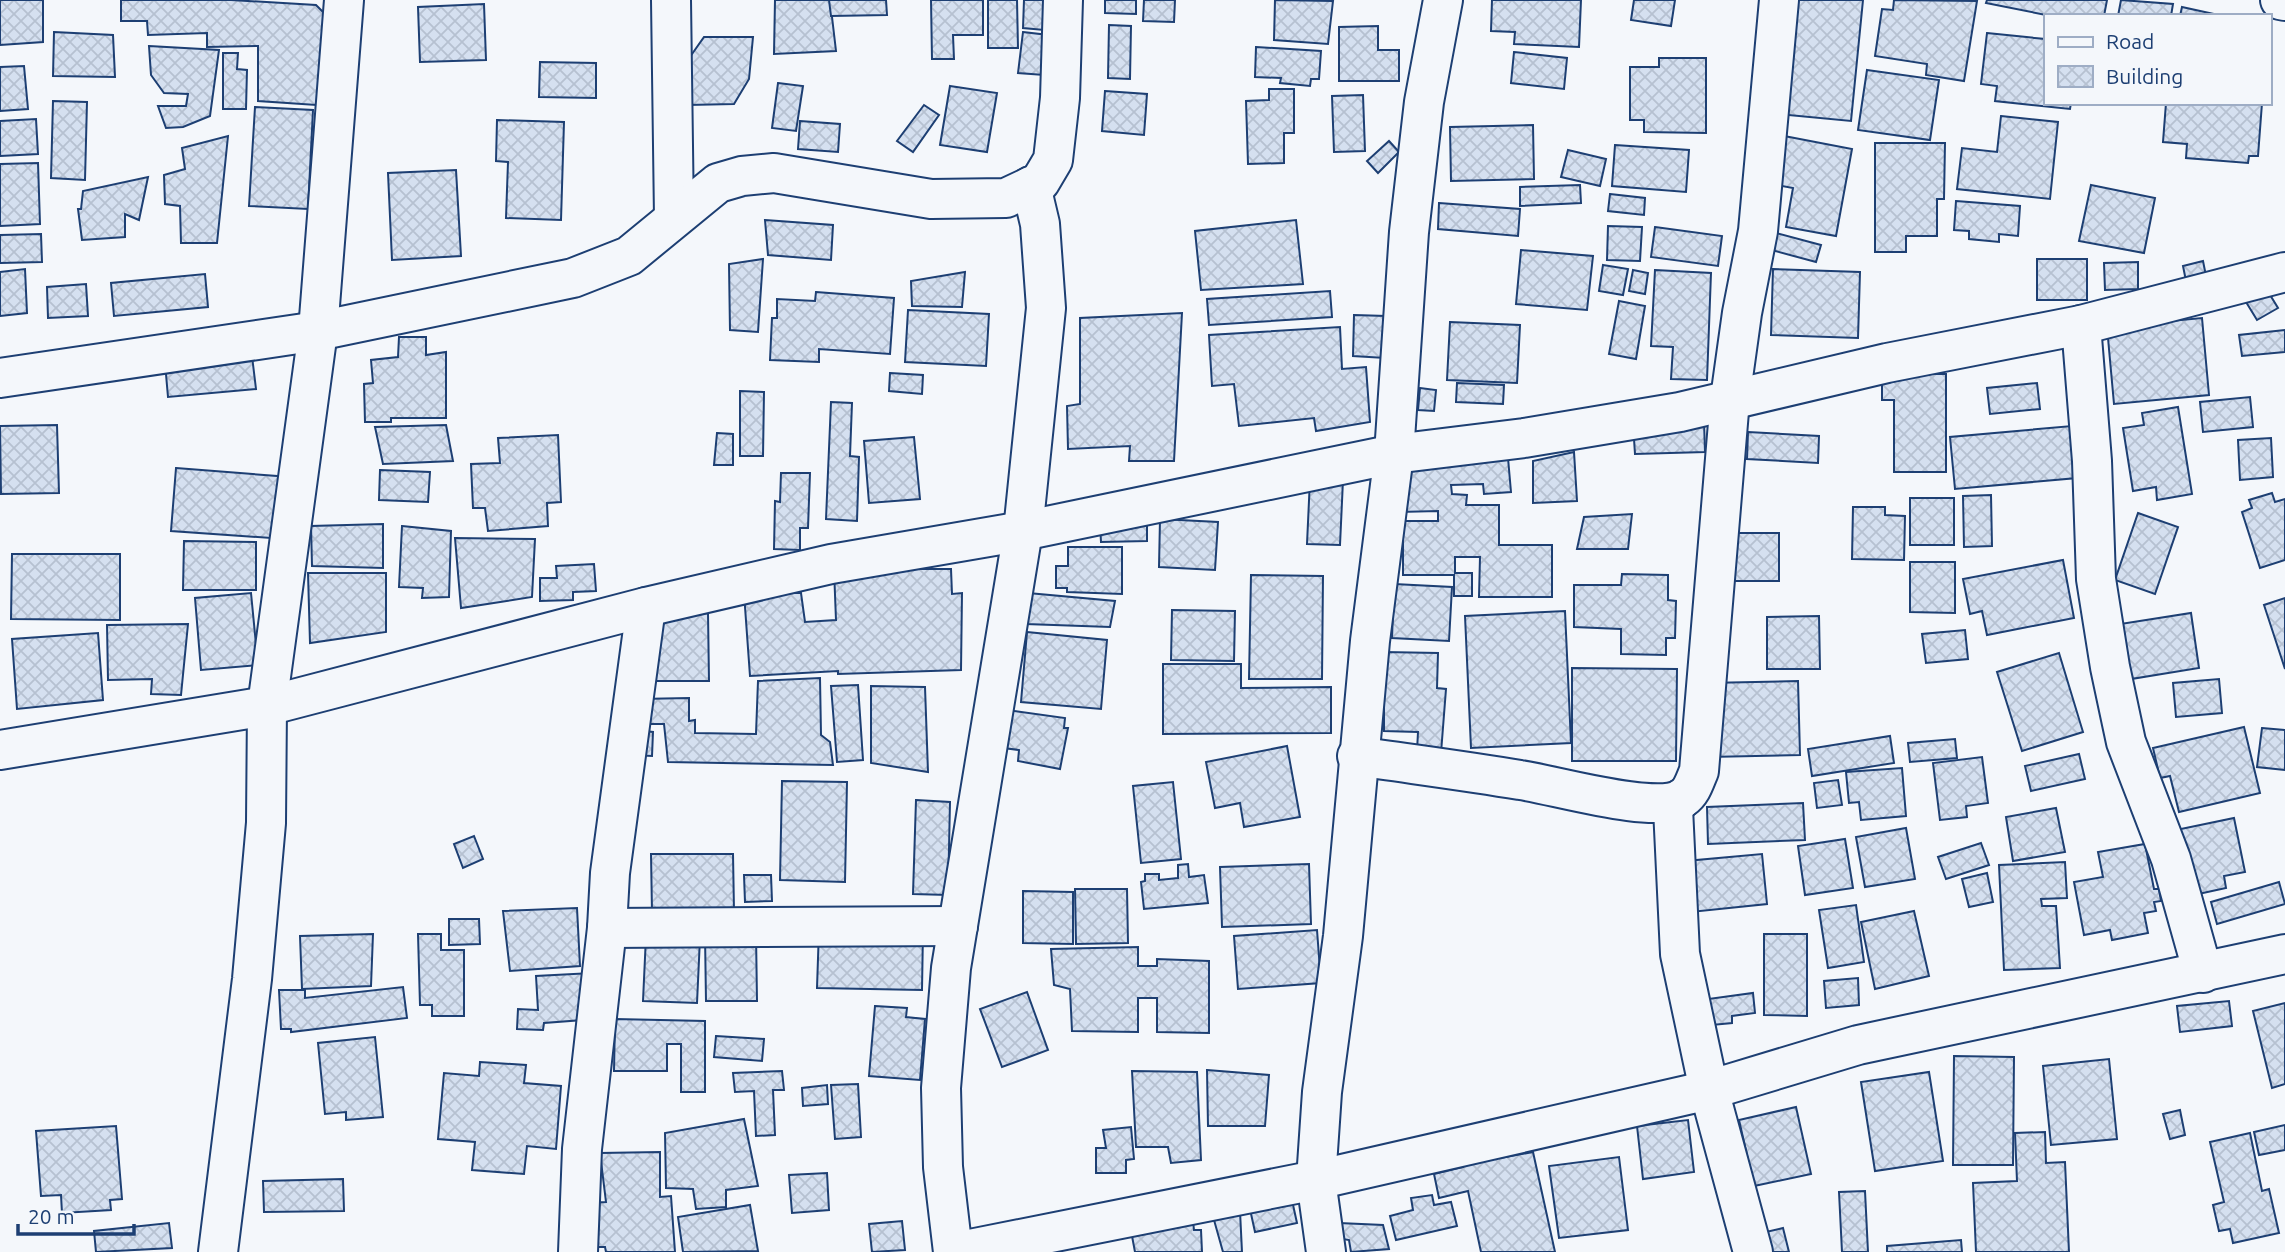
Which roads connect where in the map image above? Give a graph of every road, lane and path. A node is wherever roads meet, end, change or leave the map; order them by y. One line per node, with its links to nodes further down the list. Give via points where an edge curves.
1 (344, 0): 12 (street)
2 (671, 0): 9 (street)
3 (1063, 0): 8 (street, via 1053,160 1040,182)
4 (1443, 0): 15 (street, via 1424,102 1409,232)
5 (1779, 0): 14 (street, via 1758,231)
6 (2280, 0): 7 (street)
7 (2285, 1)
8 (1031, 186): 9 (street, via 1006,198 931,199 774,173 718,183); 16 (street, via 1041,235 1046,308)
9 (674, 218): 12 (street, via 629,256 603,269)
10 (2285, 272): 11 (street)
11 (2081, 325): 14 (street); 25 (street, via 2096,579 2110,667 2126,742 2171,859)
12 (318, 331): 13 (street); 18 (street)
13 (0, 378)
14 (1730, 399): 15 (street, via 1626,423); 21 (street, via 1699,771 1692,789)
15 (1394, 454): 16 (street); 20 (street)
16 (1023, 531): 17 (street, via 831,564); 22 (street)
17 (646, 607): 18 (street); 23 (street, via 610,873)
18 (267, 706): 19 (street); 28 (street, via 266,823 253,979)
19 (0, 750)
20 (1357, 756): 21 (street, via 1624,800 1661,803); 27 (street, via 1344,924)
21 (1682, 798): 26 (street, via 1673,808 1680,954)
22 (958, 926): 23 (street); 30 (street, via 941,1088 943,1167)
23 (607, 928): 29 (street, via 582,1149)
24 (2285, 954): 25 (street)
25 (2203, 973): 26 (street, via 1858,1045)
26 (1709, 1090): 27 (street); 32 (street)
27 (1315, 1180): 30 (street); 31 (street)
28 (218, 1252)
29 (578, 1252)
30 (954, 1252)
31 (1325, 1252)
32 (1754, 1252)

